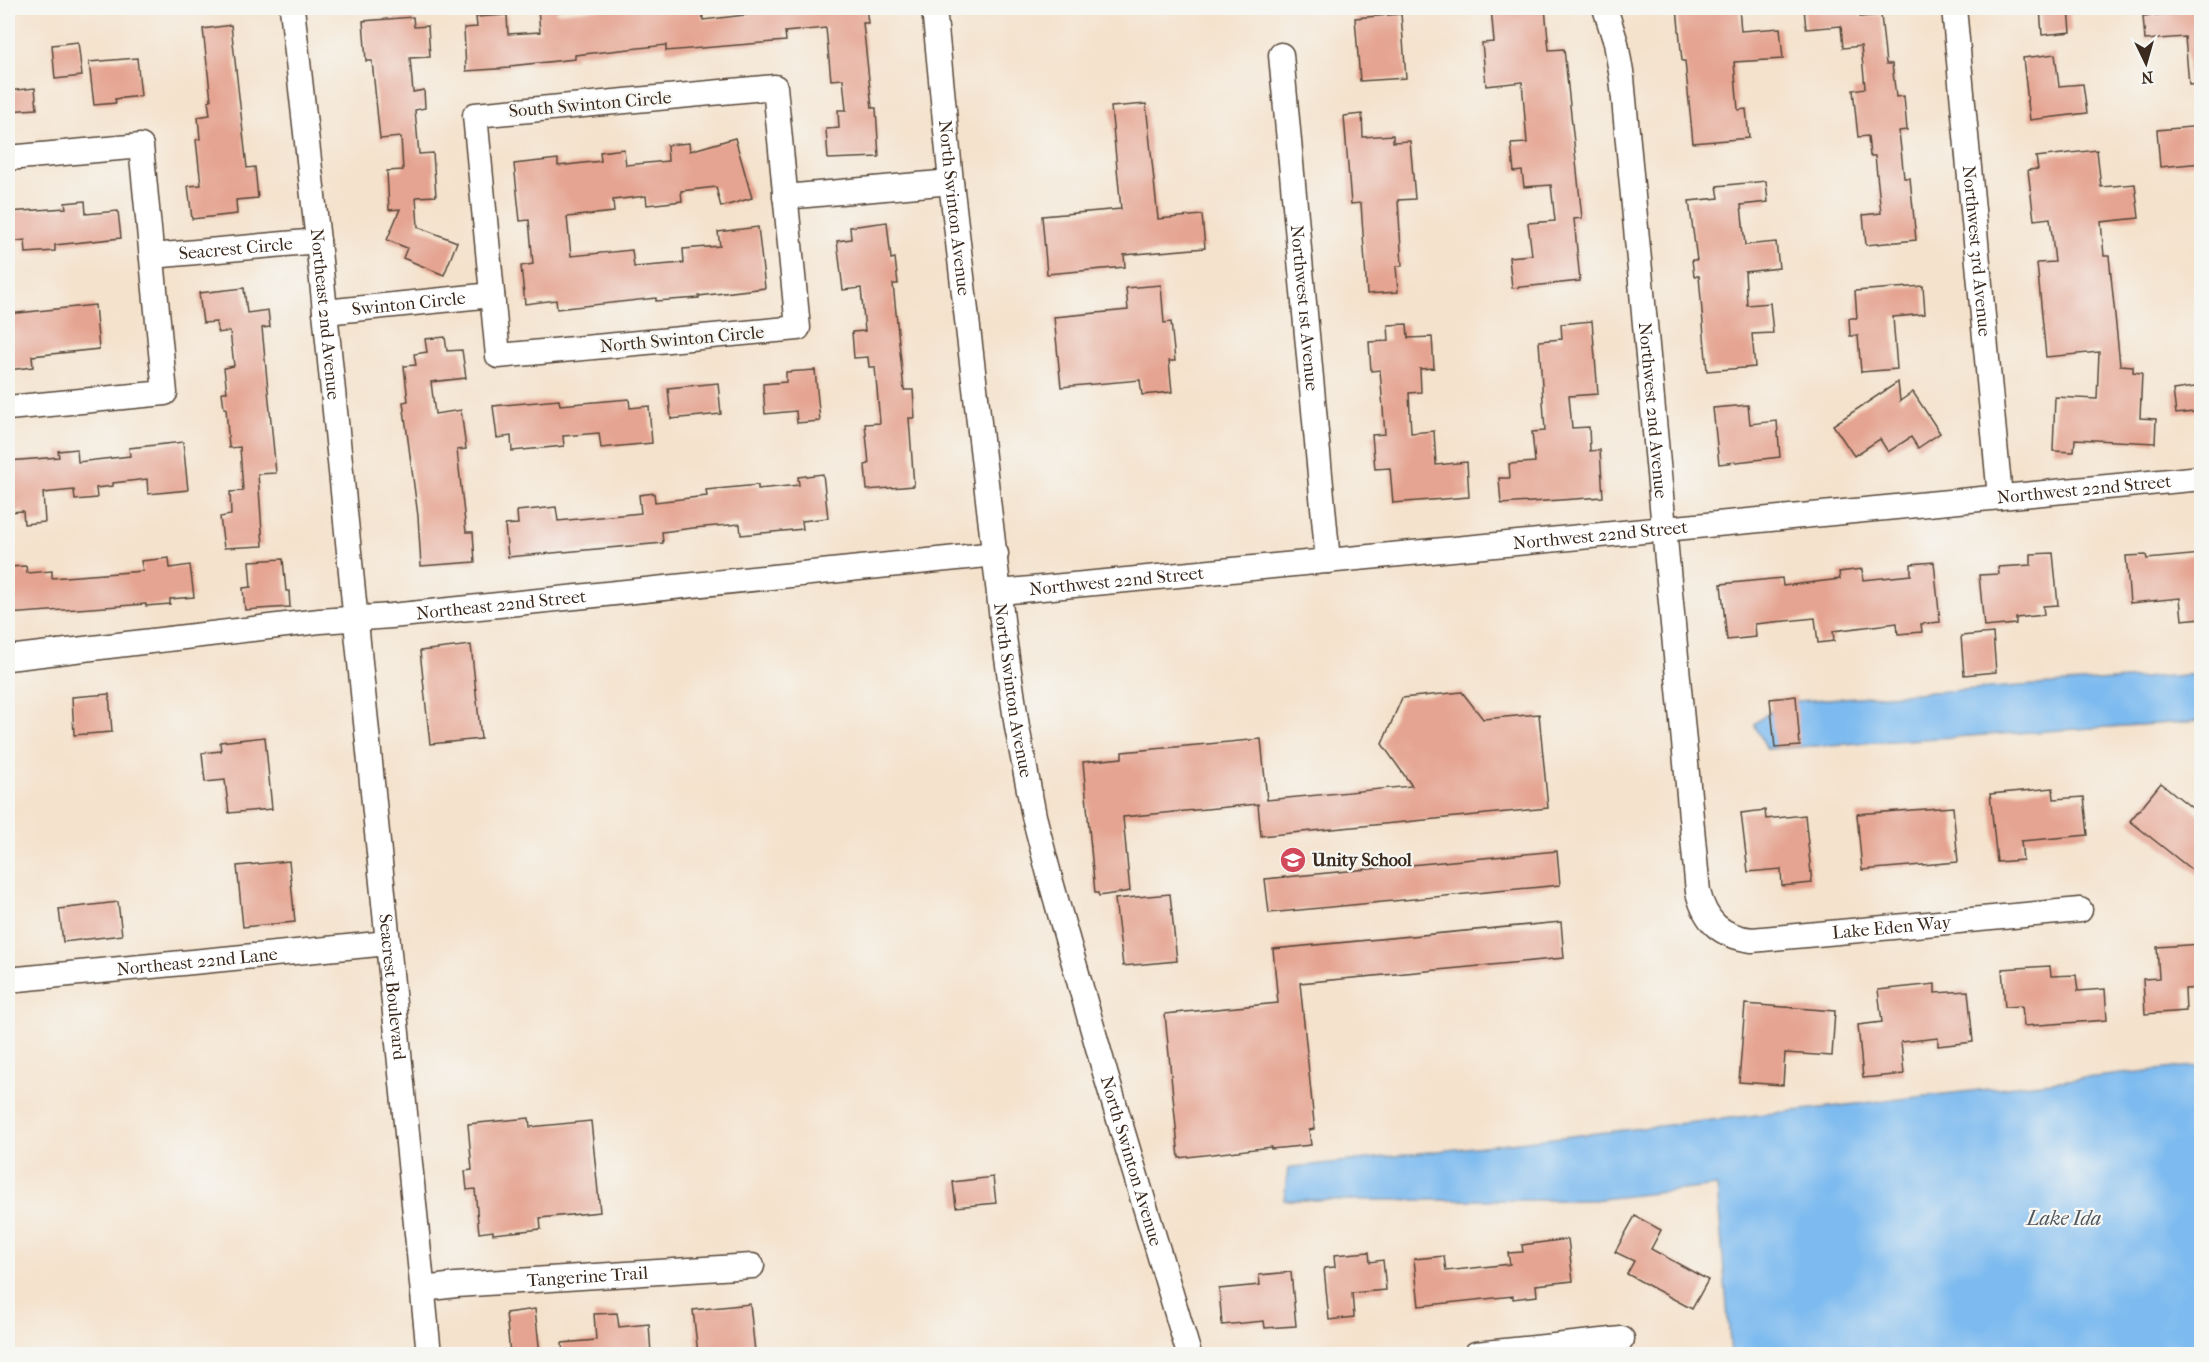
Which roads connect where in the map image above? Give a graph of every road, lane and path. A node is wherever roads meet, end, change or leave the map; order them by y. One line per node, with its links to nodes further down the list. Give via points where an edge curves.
1 (292, 8): 9 (street, Northeast 2nd Avenue)
2 (934, 8): 7 (street, North Swinton Avenue)
3 (1605, 8): 16 (street, Northwest 2nd Avenue, via 1622,78)
4 (1954, 8): 15 (street, Northwest 3rd Avenue)
5 (1281, 55): 18 (street, Northwest 1st Avenue)
6 (8, 158): 10 (street, via 141,146)
7 (951, 182): 8 (street); 17 (street, North Swinton Avenue)
8 (785, 197): 11 (street, North Swinton Circle, via 798,328 498,357); 11 (street, South Swinton Circle, via 775,87 475,114)
9 (318, 241): 10 (street, Seacrest Circle); 12 (street, Northeast 2nd Avenue)
10 (152, 256): 13 (street, via 165,393)
11 (492, 295): 12 (street, Swinton Circle)
12 (325, 312): 20 (street, Northeast 2nd Avenue)
13 (8, 408)
14 (2202, 478): 15 (street, Northwest 22nd Street)
15 (2000, 497): 16 (street, Northwest 22nd Street)
16 (1664, 529): 18 (street, Northwest 22nd Street); 23 (street, Northwest 2nd Avenue, via 1698,892)
17 (996, 555): 19 (street, North Swinton Avenue); 20 (street, Northeast 22nd Street)
18 (1328, 561): 19 (street, Northwest 22nd Street)
19 (1000, 592): 30 (street, North Swinton Avenue, via 1017,727 1051,882)
20 (356, 619): 21 (street, Northeast 22nd Street); 24 (street, Seacrest Boulevard)
21 (8, 658)
22 (2080, 910): 23 (street, Lake Eden Way, via 1752,939 1722,932)
23 (1710, 921)
24 (388, 943): 25 (street, Northeast 22nd Lane); 27 (street, Seacrest Boulevard)
25 (8, 980)
26 (752, 1266): 27 (street, Tangerine Trail)
27 (423, 1289): 29 (street, Seacrest Boulevard)
28 (1622, 1339): 31 (street)
29 (429, 1354)
30 (1189, 1354)
31 (1476, 1354)

